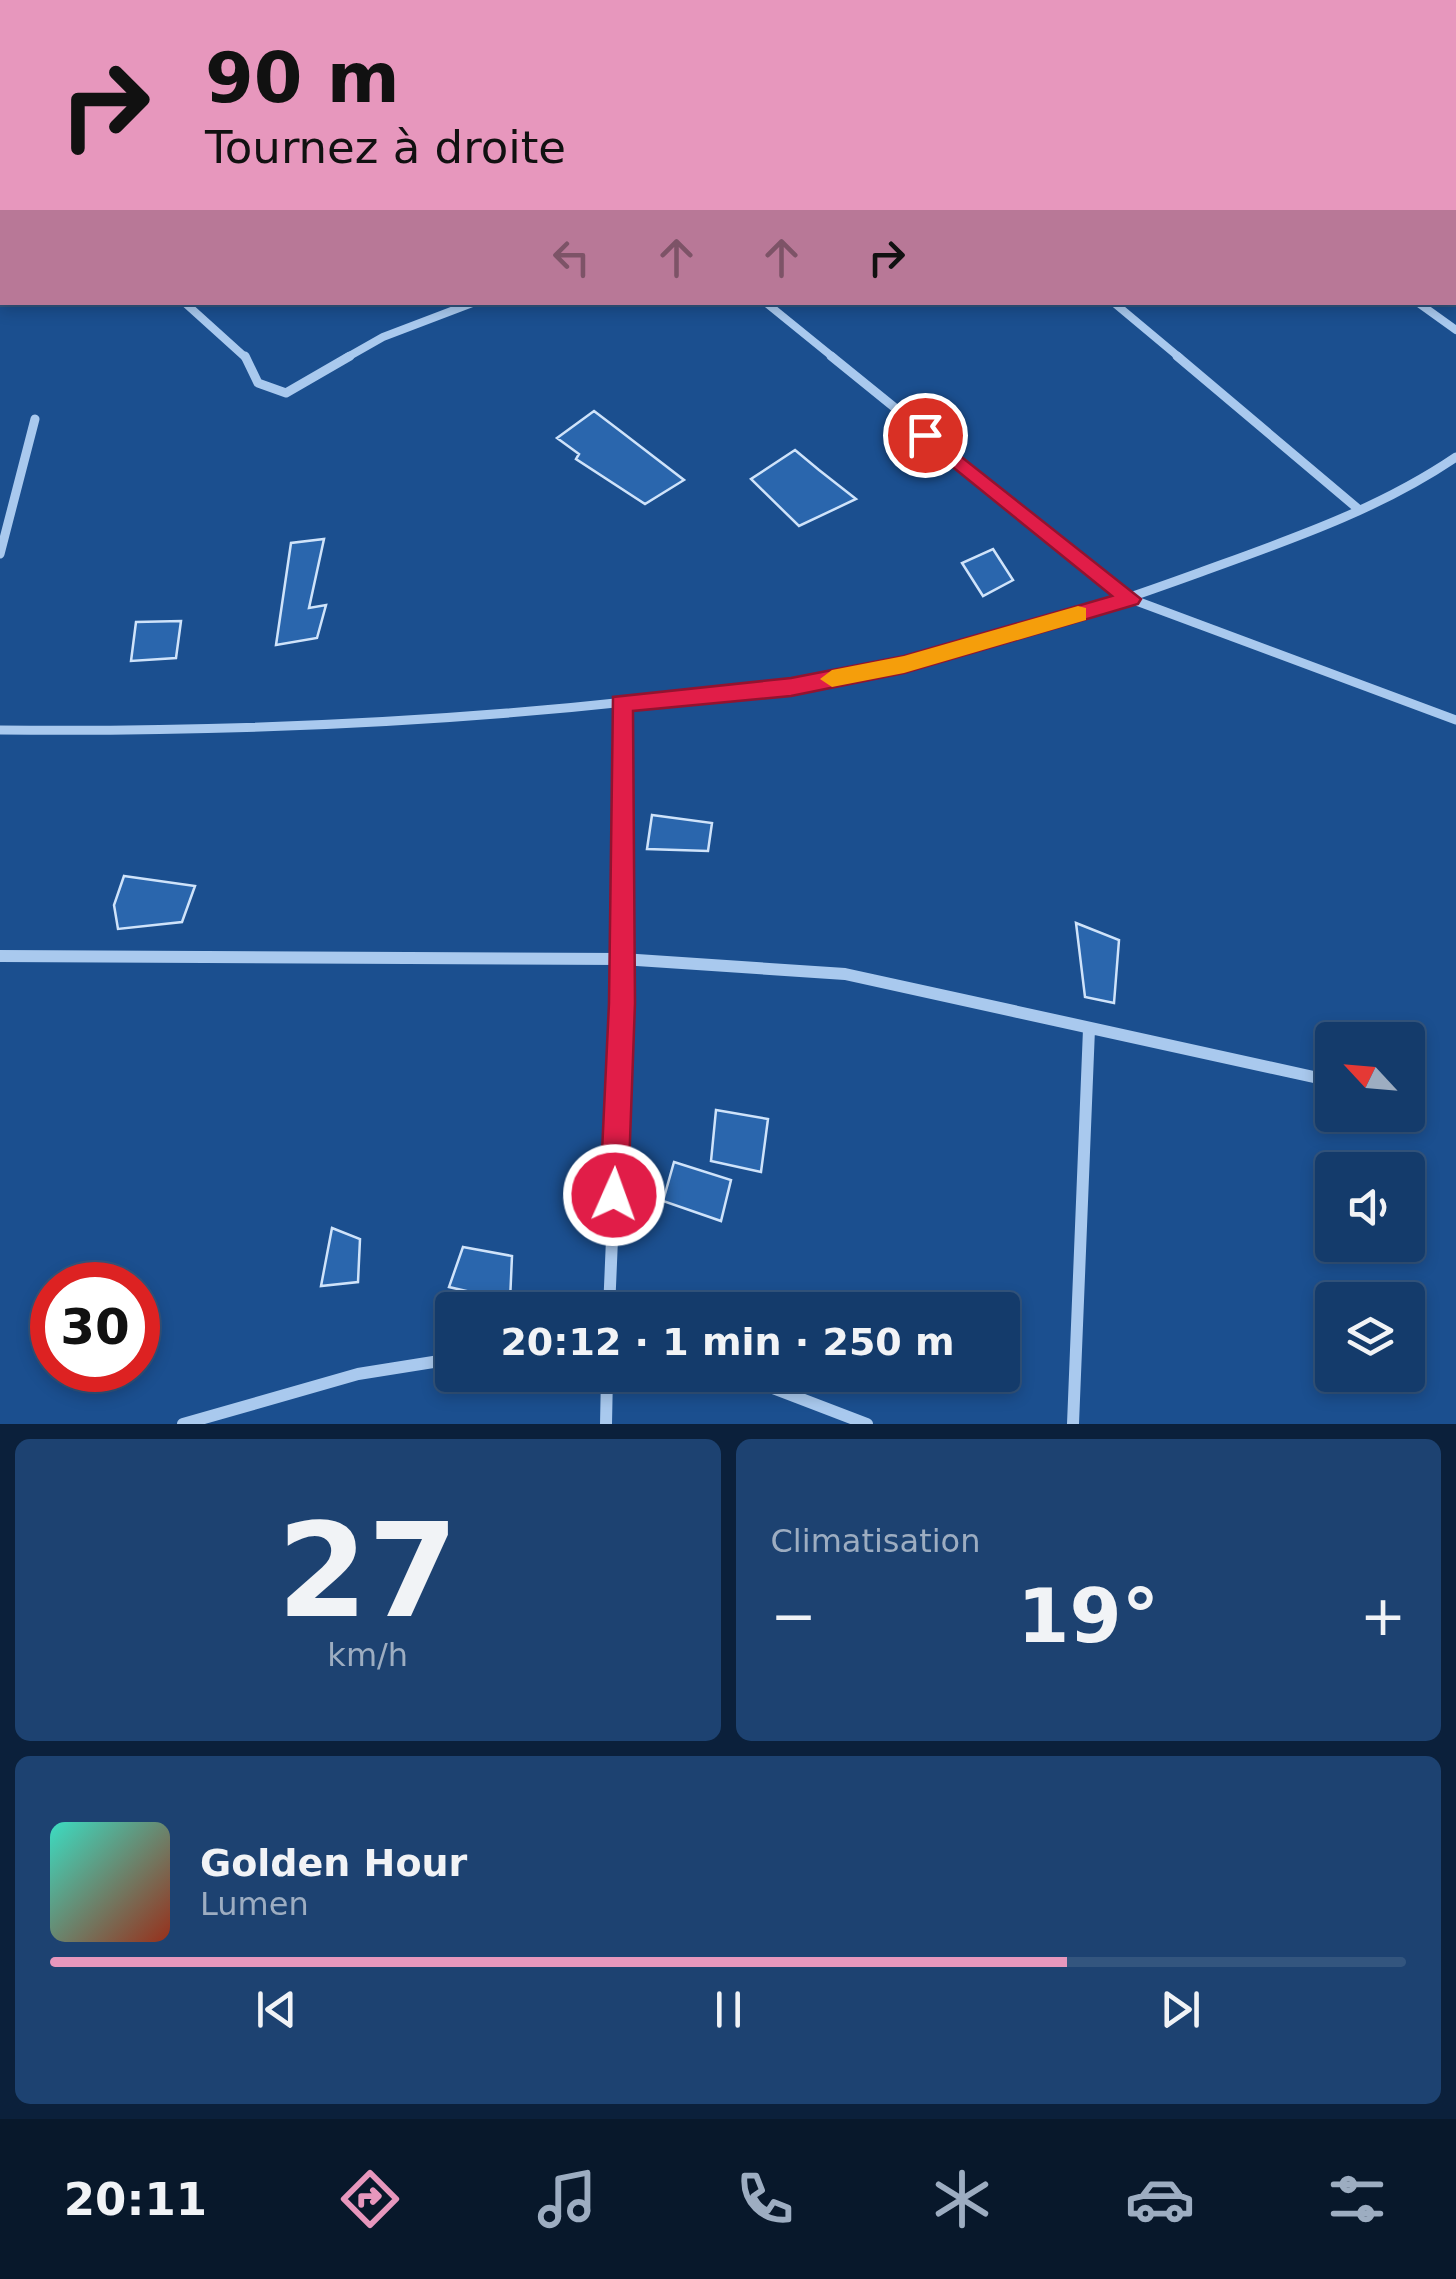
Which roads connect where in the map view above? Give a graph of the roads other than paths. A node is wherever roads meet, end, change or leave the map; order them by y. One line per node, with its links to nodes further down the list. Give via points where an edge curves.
1 (187, 305): 2 (street, via 245,356 258,383 286,393 383,337)
2 (467, 305)
3 (769, 305): 11 (street)
4 (1117, 305): 9 (street)
5 (1422, 305): 6 (street)
6 (1456, 330)
7 (34, 419): 10 (street)
8 (1456, 457): 9 (street)
9 (1357, 508): 11 (street)
10 (0, 554)
11 (1130, 599): 12 (street, via 904,664 791,687); 13 (street)
12 (621, 703): 14 (street, via 320,728); 16 (street)
13 (1456, 720)
14 (0, 730)
15 (0, 956): 16 (street)
16 (622, 959): 17 (street, via 845,974); 19 (street)
17 (1089, 1029): 18 (street); 26 (street)
18 (1315, 1077)
19 (610, 1292)
20 (435, 1362): 23 (street, via 358,1374)
21 (607, 1392): 24 (street)
22 (783, 1392): 25 (street)
23 (183, 1424)
24 (606, 1424)
25 (867, 1424)
26 (1073, 1424)

